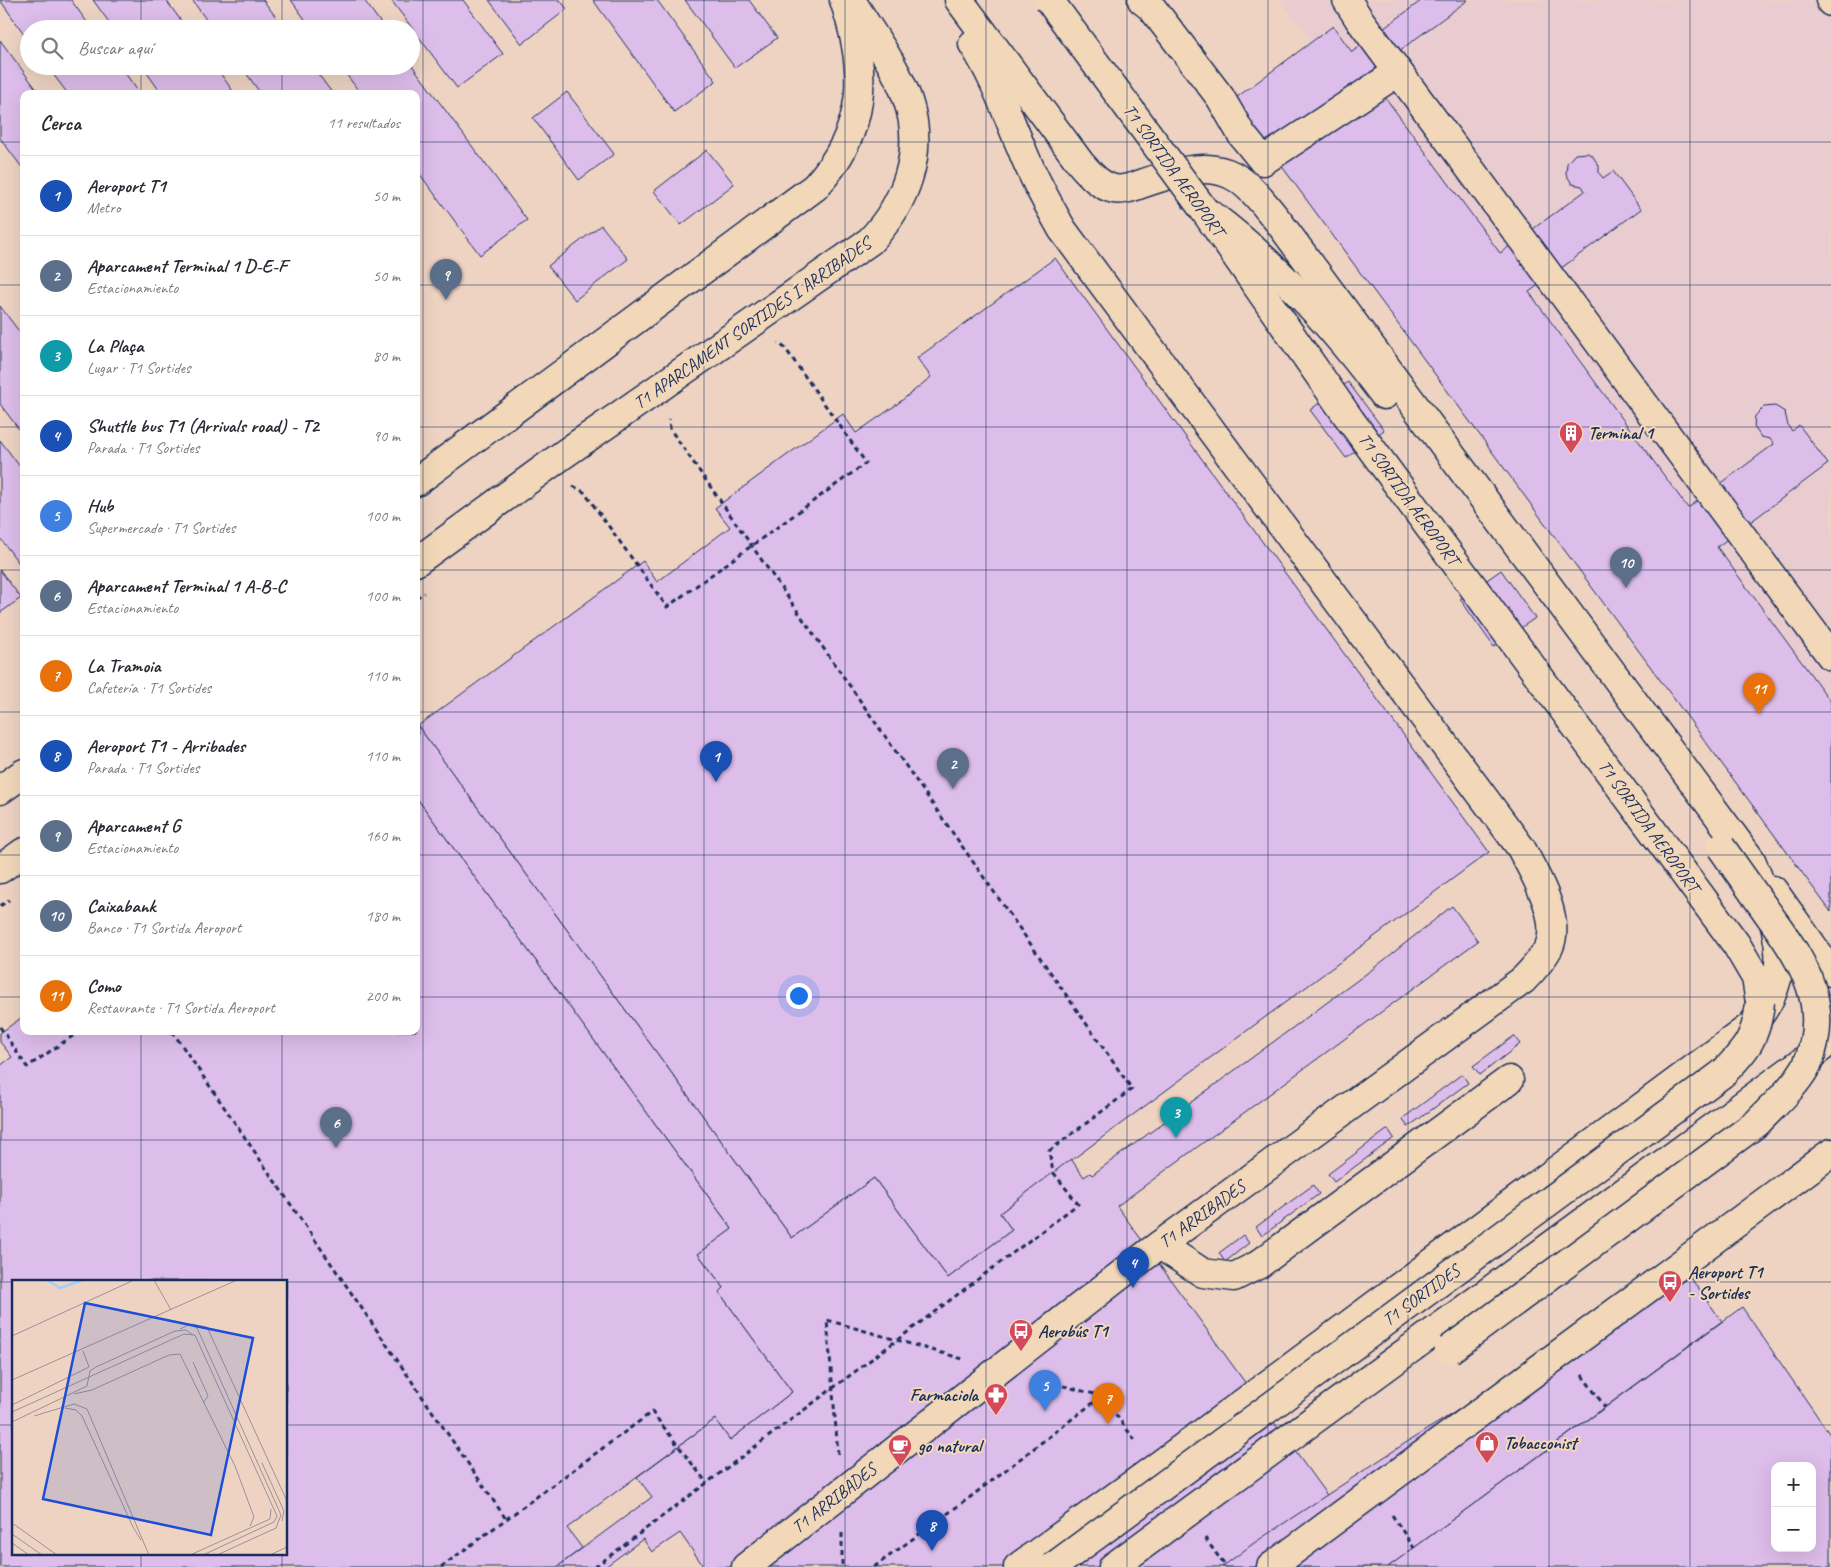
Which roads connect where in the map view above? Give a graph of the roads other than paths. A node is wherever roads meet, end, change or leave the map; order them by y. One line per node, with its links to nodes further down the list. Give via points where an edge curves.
1 (844, 0): 10 (main road, via 859,61 860,98 845,146 831,169 815,187)
2 (851, 0): 11 (main road, T1 APARCAMENT SORTIDES I ARRIBADES, via 900,84 912,116 911,170 888,223 870,241 564,454)
3 (948, 0): 23 (main road, T1 ARRIBADES, via 994,81 1030,170 1062,229 1521,848 1547,901 1552,926 1550,944 1540,962 1523,980)
4 (959, 0): 16 (main road, via 1080,164 1104,185 1115,189 1130,188 1179,172 1213,170 1245,184 1258,198 1284,228)
5 (1048, 0): 9 (main road, T1 SORTIDA AEROPORT, bridge)
6 (1142, 0): 8 (main road, via 1152,8 1220,97 1242,135 1263,161)
7 (1348, 0): 8 (main road)
8 (1398, 72): 12 (main road)
9 (1204, 210): 18 (main road, bridge, via 1248,242 1327,324 1371,377 1720,847); 19 (main road, T1 SORTIDA AEROPORT, via 1357,429 1736,944 1756,978)
10 (420, 479)
11 (420, 559)
12 (1831, 656)
13 (20, 776): 14 (main road)
14 (0, 790)
15 (20, 855): 17 (main road)
16 (1751, 860): 18 (main road); 26 (main road, via 1772,911 1780,956 1773,996 1750,1027)
17 (0, 869)
18 (1822, 968): 24 (main road, bridge, via 1817,996 1816,1037 1808,1063 1785,1094 1757,1123)
19 (1760, 1002): 27 (main road, T1 SORTIDES, bridge, via 1752,1040 1745,1052 1722,1074)
20 (1831, 1036): 28 (main road, via 1810,1056)
21 (1509, 1080): 23 (main road, via 1258,1266 1234,1278 1203,1272)
22 (1831, 1153): 29 (main road)
23 (1160, 1245): 25 (main road, T1 ARRIBADES)
24 (1449, 1350)
25 (746, 1567)
26 (1018, 1567)
27 (1053, 1567)
28 (1113, 1567)
29 (1271, 1567)

